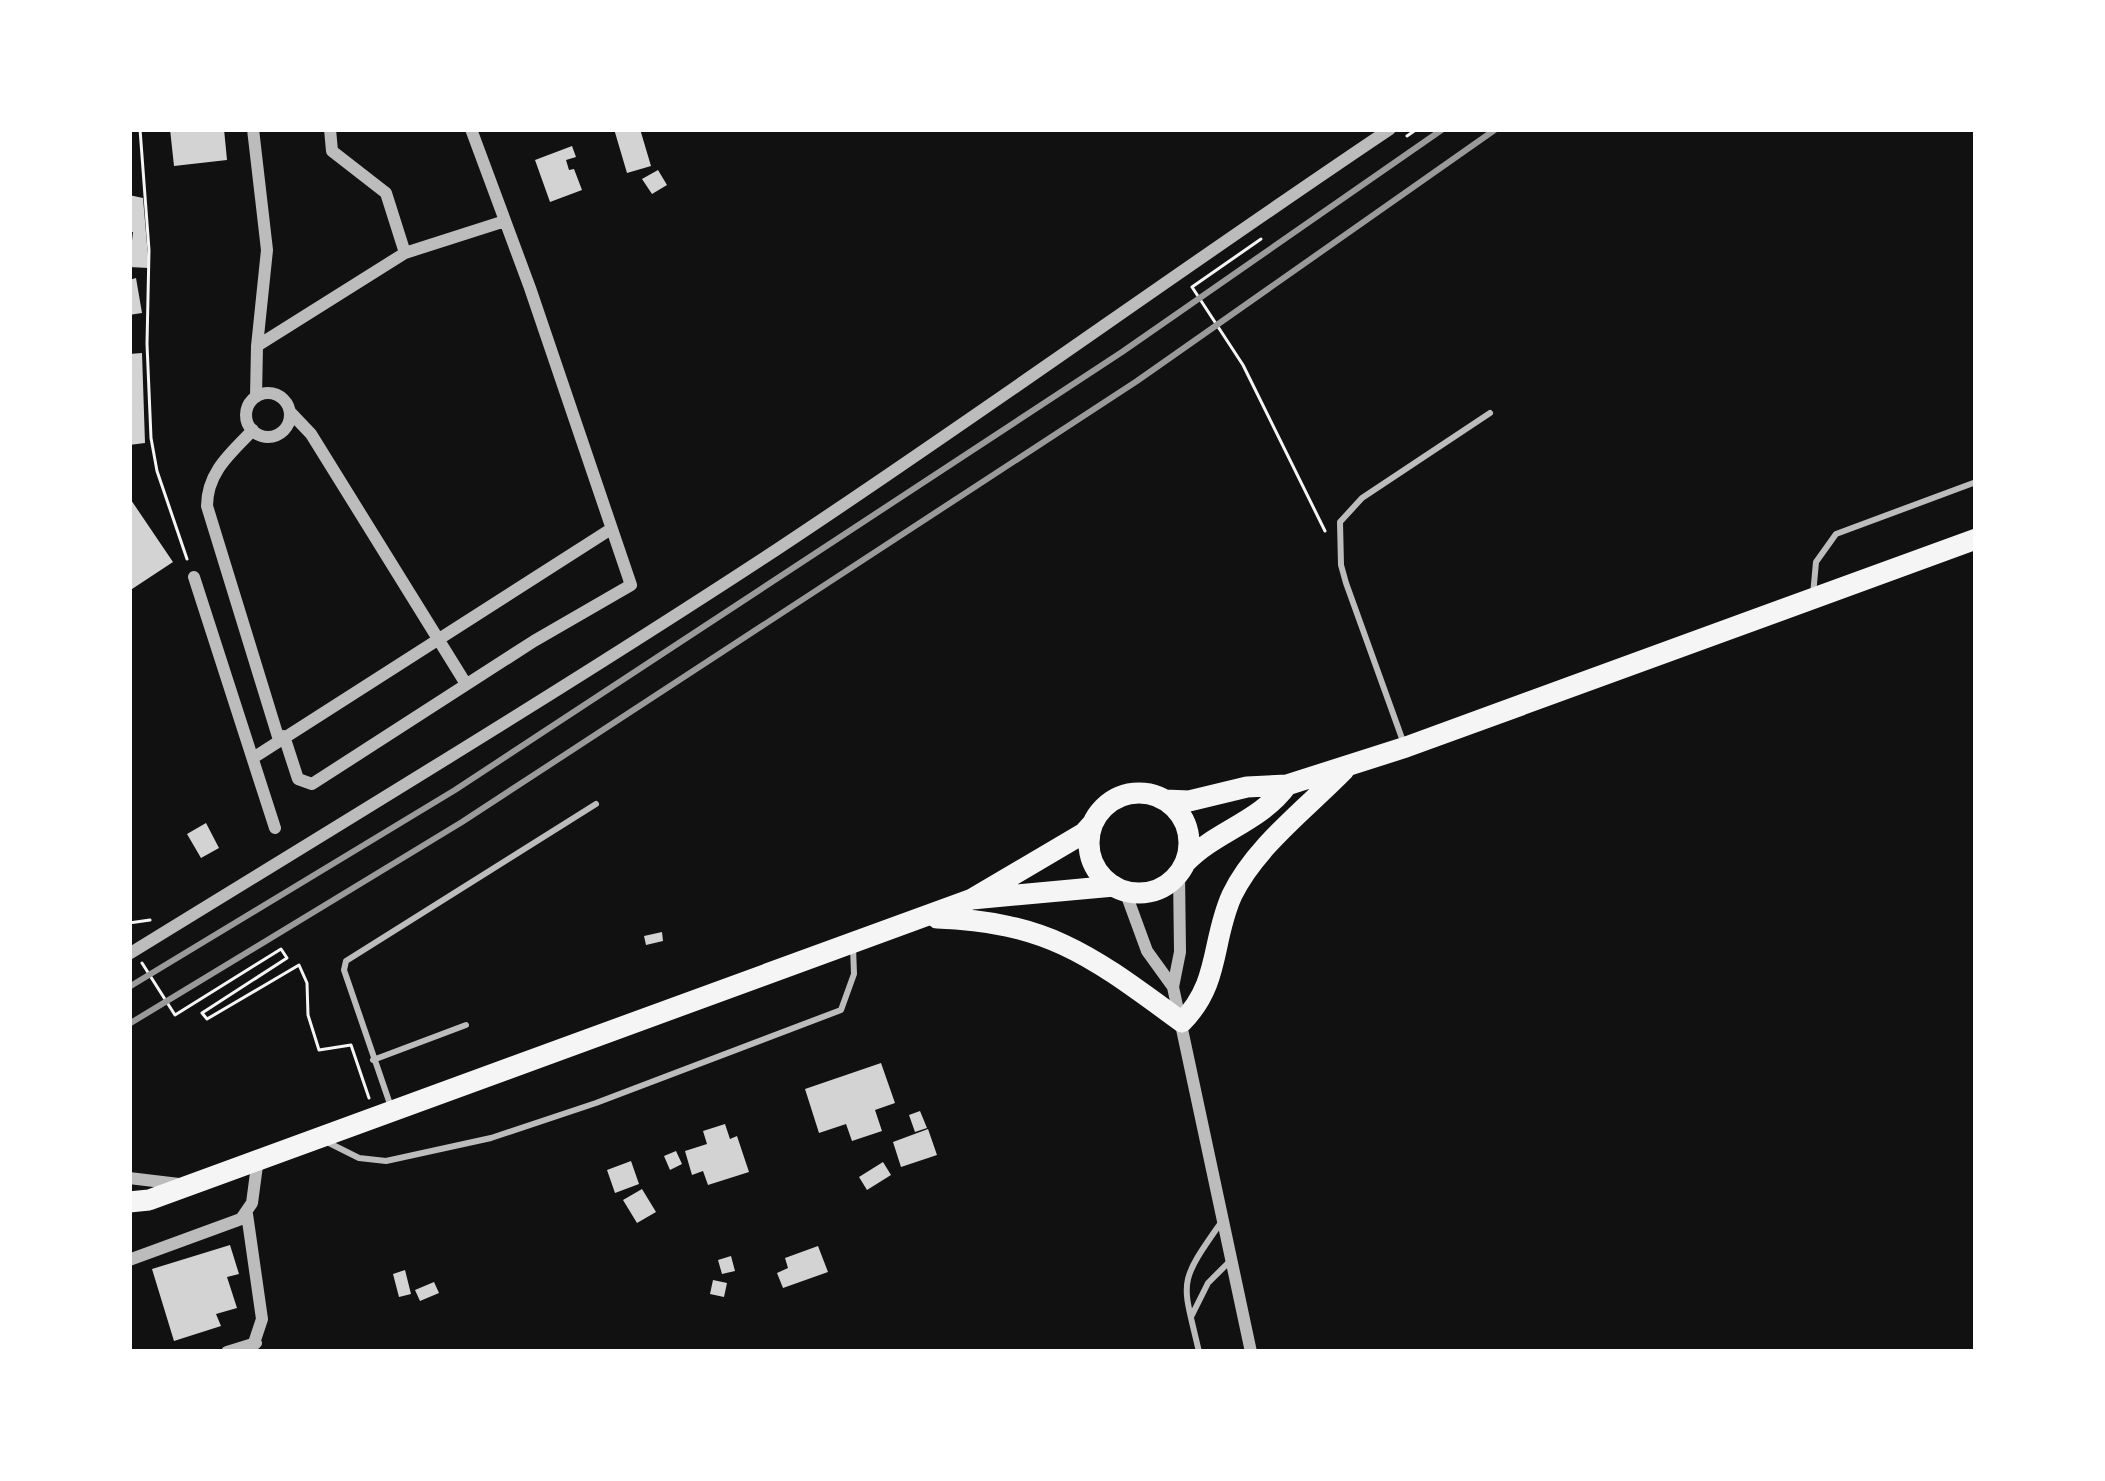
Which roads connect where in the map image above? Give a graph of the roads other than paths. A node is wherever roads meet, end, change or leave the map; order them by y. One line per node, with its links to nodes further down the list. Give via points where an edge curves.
1 (253, 129): 7 (street, via 267,250)
2 (330, 129): 6 (street, via 332,152 386,193)
3 (471, 129): 5 (street)
4 (1390, 129): 33 (street, via 730,580)
5 (505, 221): 6 (street); 13 (street)
6 (405, 253): 7 (street)
7 (257, 346): 8 (street)
8 (256, 397): 9 (street, via 278,395); 11 (street, via 246,417)
9 (290, 413): 11 (street, via 274,436); 17 (street, via 311,434)
10 (1490, 413): 20 (lane, via 1362,498 1340,522 1346,584)
11 (253, 430): 19 (street, via 217,468 207,506)
12 (1976, 482): 16 (lane, via 1836,534 1816,562)
13 (611, 529): 17 (street); 18 (street, via 631,585)
14 (1976, 538): 16 (main road)
15 (194, 577): 21 (street)
16 (1813, 597): 20 (main road)
17 (438, 639): 18 (street); 19 (street)
18 (466, 684): 19 (street, via 312,784 298,779)
19 (282, 738): 21 (street)
20 (1406, 747): 22 (main road)
21 (254, 758): 27 (street)
22 (1348, 766): 23 (main road); 35 (main road, via 1240,881 1211,978)
23 (1288, 785): 24 (main road); 28 (main road)
24 (1165, 800): 26 (main road, via 1130,794); 28 (main road, via 1187,827)
25 (596, 804): 37 (lane, via 346,961)
26 (1093, 823): 29 (main road, via 1091,858); 30 (main road)
27 (275, 828)
28 (1182, 868): 29 (main road, via 1149,892); 34 (street)
29 (1119, 888): 30 (main road); 34 (street)
30 (972, 899): 31 (main road)
31 (922, 917): 32 (main road); 35 (main road, via 1052,937)
32 (853, 942): 38 (main road); 39 (lane, via 854,974 841,1010 596,1103 386,1161)
33 (135, 957)
34 (1173, 987): 35 (street)
35 (1182, 1022): 46 (street)
36 (466, 1025): 37 (lane)
37 (374, 1060): 38 (lane)
38 (384, 1113): 39 (main road)
39 (316, 1136): 40 (main road)
40 (258, 1157): 42 (main road); 45 (street)
41 (129, 1178): 42 (street)
42 (186, 1185): 43 (main road)
43 (139, 1201): 44 (main road)
44 (129, 1214)
45 (247, 1214): 47 (street); 50 (street, via 262,1308)
46 (1224, 1218): 48 (street); 49 (lane, via 1185,1279)
47 (129, 1260)
48 (1232, 1260): 49 (lane, via 1208,1283); 53 (street)
49 (1191, 1317): 52 (lane)
50 (254, 1347): 51 (street)
51 (227, 1352)
52 (1199, 1352)
53 (1251, 1352)

